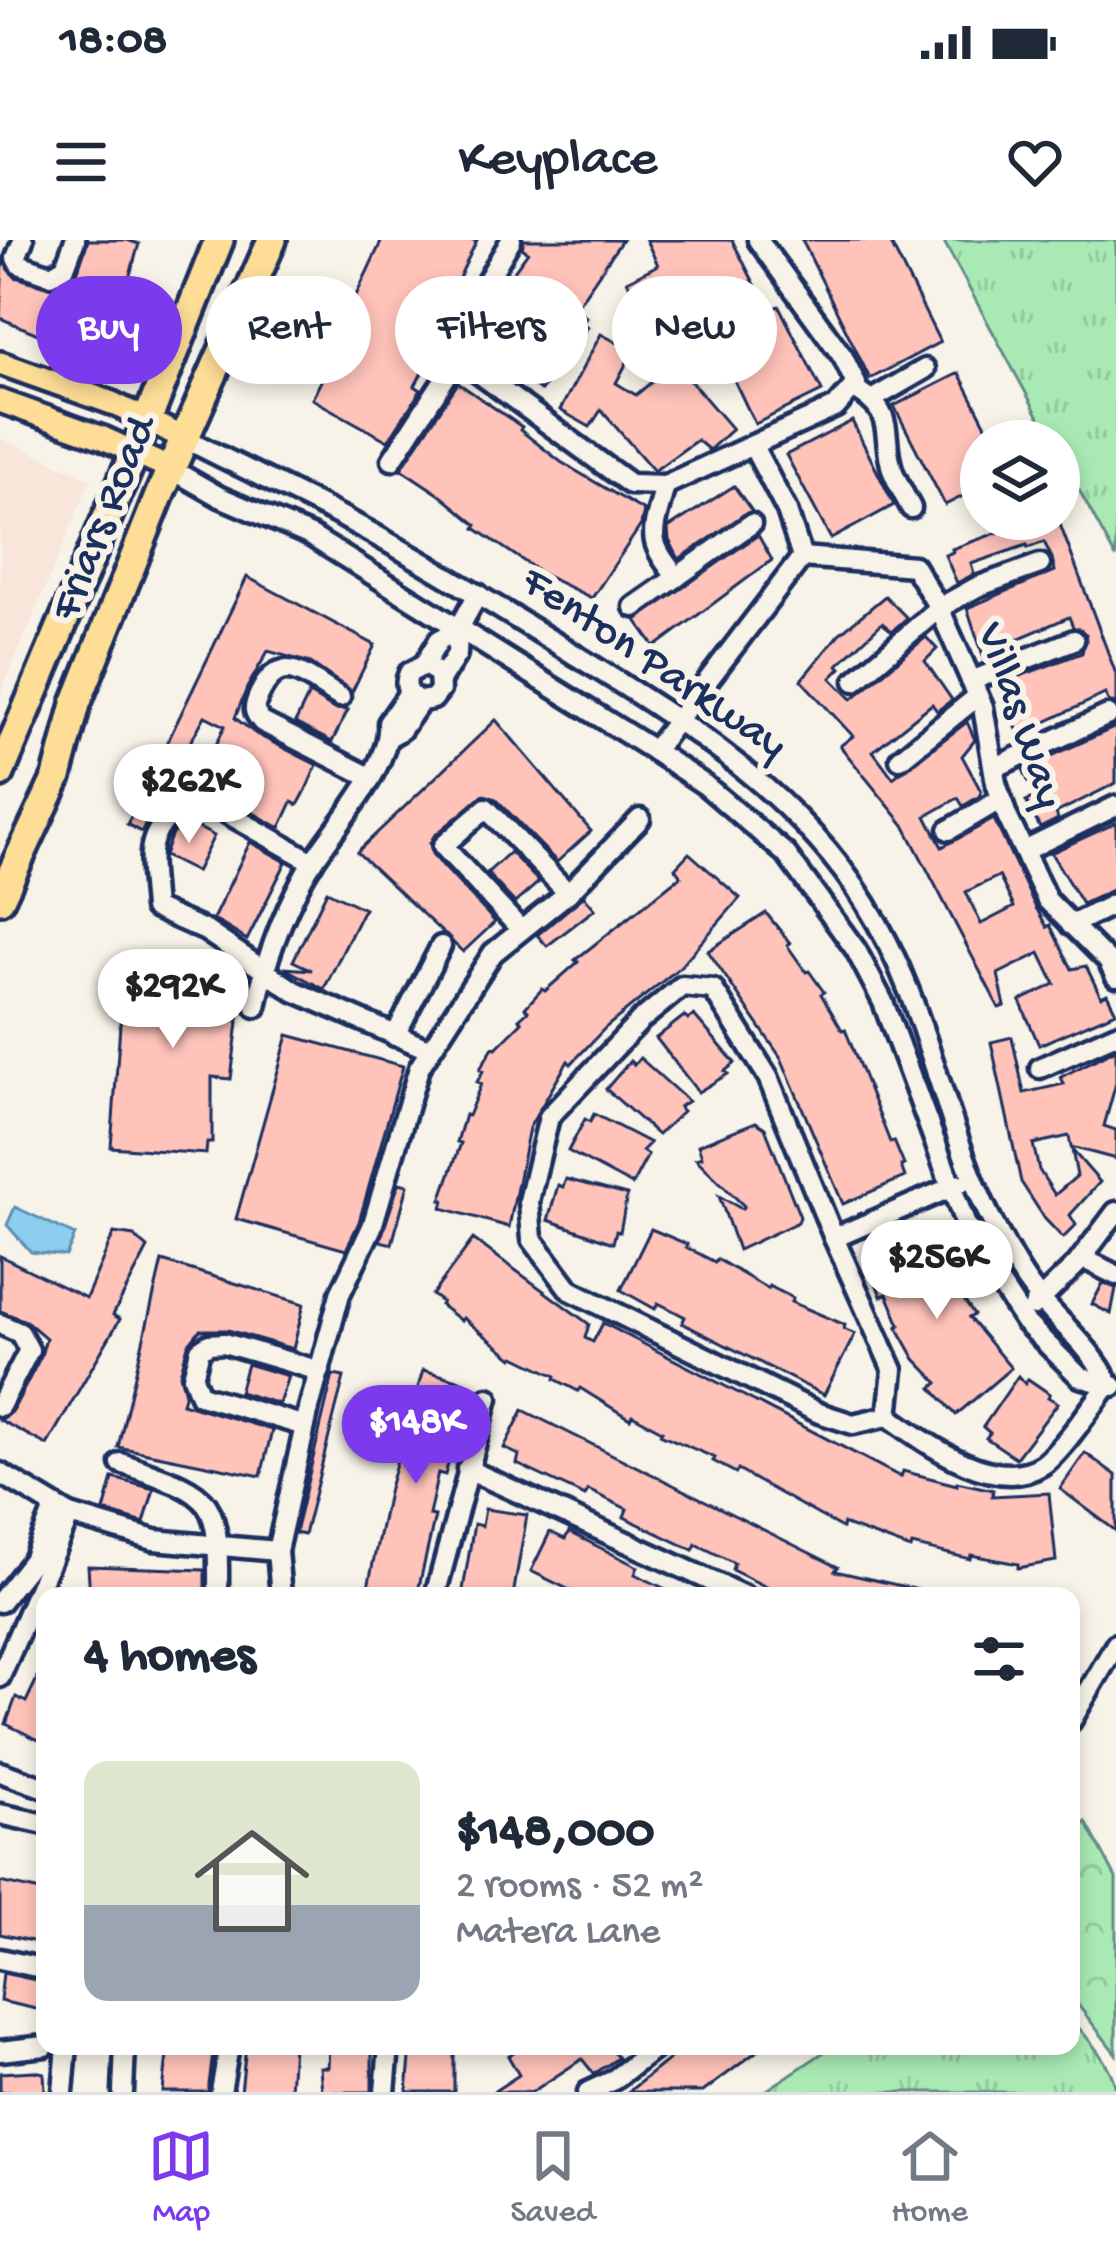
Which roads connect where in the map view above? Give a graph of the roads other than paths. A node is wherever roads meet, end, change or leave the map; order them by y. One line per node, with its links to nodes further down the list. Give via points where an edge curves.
1 (23, 240): 2 (street, via 19,263 51,275 64,267)
2 (75, 240)
3 (219, 240): 15 (highway, Friars Road)
4 (272, 240): 16 (highway, Friars Road)
5 (511, 240): 7 (street)
6 (758, 240): 12 (street, via 843,357)
7 (490, 276)
8 (0, 363): 15 (main road, Fenton Parkway)
9 (925, 369): 13 (street)
10 (441, 384): 19 (street)
11 (493, 384): 21 (street, via 630,484)
12 (852, 388): 13 (street); 17 (street, via 836,407)
13 (873, 399): 22 (street)
14 (0, 401): 18 (main road, Fenton Parkway)
15 (147, 420): 16 (main road, Fenton Parkway); 18 (highway, Friars Road)
16 (184, 438): 20 (highway, Friars Road); 27 (street, Fenton Parkway)
17 (754, 448): 21 (street); 24 (street)
18 (135, 451): 20 (main road, Fenton Parkway); 45 (highway, Friars Road)
19 (392, 460)
20 (171, 469): 30 (street, Fenton Parkway, via 311,536); 54 (highway, Friars Road, via 76,704 57,777)
21 (665, 485): 26 (street, via 652,535)
22 (911, 508)
23 (751, 524): 26 (street)
24 (802, 557): 29 (street, Villas Way, via 914,566); 41 (street)
25 (1040, 564): 29 (street)
26 (677, 577): 28 (street)
27 (478, 594): 30 (street); 32 (street, Fenton Parkway)
28 (634, 607)
29 (939, 608): 36 (street); 37 (street, Villas Way)
30 (458, 630): 33 (street, via 439,640); 34 (street, via 457,654); 35 (street, Fenton Parkway)
31 (1074, 640): 37 (street)
32 (558, 644): 35 (street); 41 (street, Fenton Parkway)
33 (424, 665): 34 (street); 39 (street, via 409,674)
34 (441, 679): 39 (street, via 437,695)
35 (537, 680): 42 (street, Fenton Parkway)
36 (855, 681)
37 (975, 688): 43 (street); 44 (street, Villas Way)
38 (340, 697): 46 (street, via 280,668 270,673 255,715)
39 (415, 697): 46 (street)
40 (1108, 716): 44 (street)
41 (678, 719): 42 (street); 66 (street, Fenton Parkway, via 772,791 866,904 929,1040)
42 (654, 751): 67 (street, Fenton Parkway, via 786,854 856,950)
43 (901, 759)
44 (994, 768): 47 (street, Villas Way)
45 (0, 773)
46 (370, 776): 52 (street)
47 (1001, 799): 50 (street); 51 (street, Villas Way)
48 (1116, 806): 51 (street)
49 (640, 819): 53 (street)
50 (949, 830)
51 (1024, 851): 56 (street, Villas Way, via 1048,900)
52 (313, 862): 59 (street); 59 (street, via 193,794 160,822 150,854 154,908)
53 (568, 893): 57 (street); 57 (street, via 486,808 443,846)
54 (0, 899)
55 (1116, 903): 56 (street)
56 (1071, 925): 60 (street, Villas Way)
57 (521, 930): 64 (street, via 493,952)
58 (441, 946): 63 (street)
59 (264, 970): 61 (street); 63 (street)
60 (1116, 977)
61 (256, 1007)
62 (1116, 1034): 65 (street)
63 (395, 1036): 64 (street)
64 (430, 1050): 75 (street, via 372,1227 340,1294)
65 (1040, 1068)
66 (975, 1177): 67 (street); 72 (street, Fenton Parkway)
67 (951, 1187): 69 (street); 73 (street, Fenton Parkway)
68 (1116, 1212): 70 (street)
69 (834, 1238): 79 (street, via 893,1370); 79 (street, via 768,1077 713,989 682,986 549,1118 529,1201 532,1239 570,1290 819,1413 853,1424)
70 (1082, 1258): 71 (street); 72 (street)
71 (1116, 1275)
72 (1041, 1299): 73 (street); 76 (street, Fenton Parkway)
73 (1022, 1317): 76 (street, Fenton Parkway, via 1080,1377)
74 (0, 1324): 78 (street, via 20,1333 28,1350)
75 (320, 1371): 80 (street); 80 (street, via 224,1343 200,1350 193,1377 200,1395)
76 (1112, 1386): 79 (street, via 1045,1464 1013,1476 945,1457)
77 (488, 1399): 82 (street)
78 (0, 1406)
79 (888, 1416)
80 (305, 1426): 86 (street)
81 (121, 1463): 85 (street, via 206,1499)
82 (467, 1469): 91 (street); 92 (street)
83 (2, 1479): 84 (street)
84 (62, 1512): 85 (street, via 154,1540); 87 (street); 88 (street)
85 (218, 1548): 86 (street); 89 (street)
86 (277, 1551): 90 (street)
87 (16, 1580): 88 (street, via 34,1577); 94 (street)
88 (39, 1587)
89 (218, 1587)
90 (280, 1587)
91 (437, 1587)
92 (724, 1587)
93 (36, 1593): 96 (street)
94 (0, 1602)
95 (1116, 1644): 97 (street)
96 (2, 1665)
97 (1080, 1706)
98 (0, 1772): 99 (street)
99 (36, 1785)
100 (0, 1814): 101 (street)
101 (36, 1822)
102 (0, 1959): 103 (street)
103 (36, 1967)
104 (36, 2047): 105 (street)
105 (0, 2051)
106 (67, 2055): 111 (street)
107 (125, 2055): 112 (street)
108 (228, 2055): 113 (street)
109 (387, 2055): 114 (street)
110 (646, 2055): 115 (street)
111 (63, 2092)
112 (123, 2092)
113 (221, 2092)
114 (385, 2092)
115 (588, 2092)

